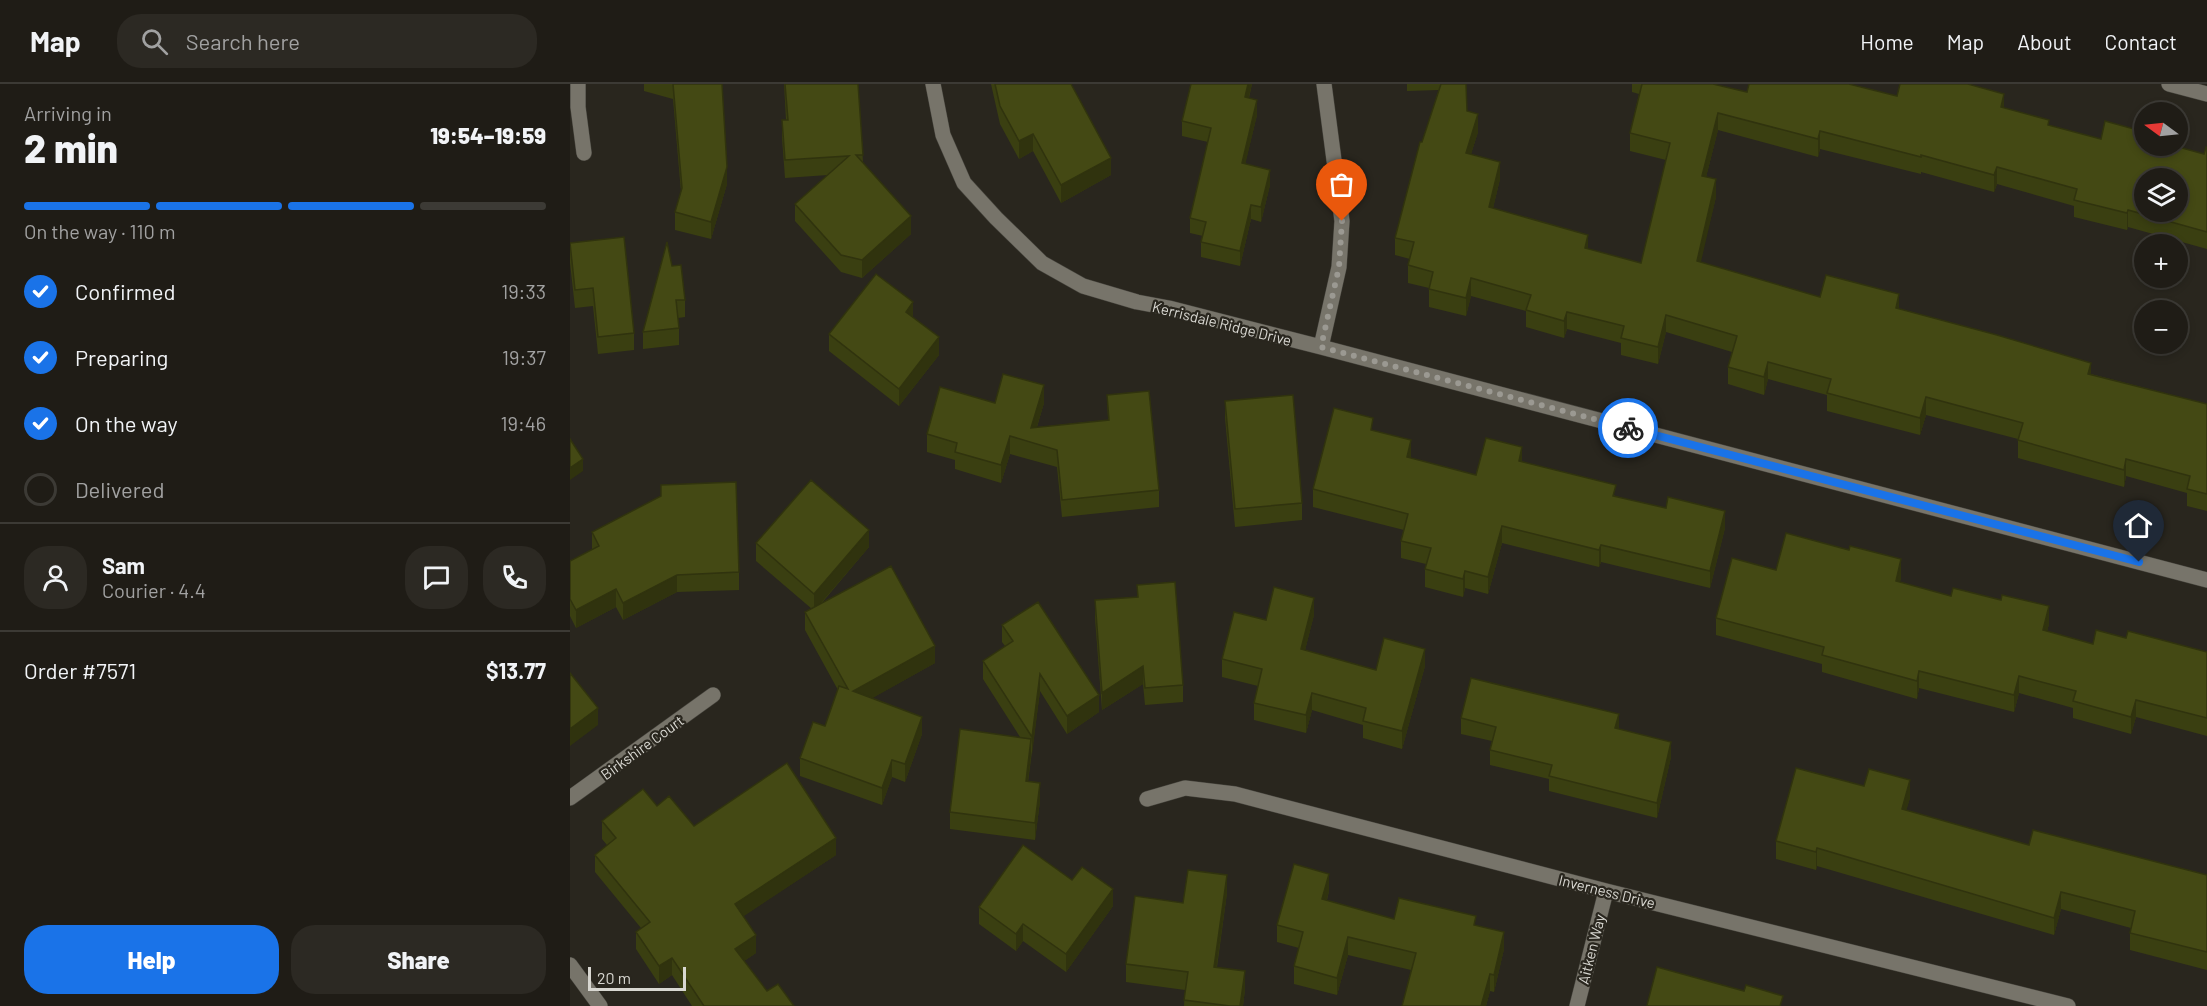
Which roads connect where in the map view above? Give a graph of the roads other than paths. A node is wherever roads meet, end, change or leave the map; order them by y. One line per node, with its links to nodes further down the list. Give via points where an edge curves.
1 (578, 84): 6 (street)
2 (933, 84): 7 (street, Kerrisdale Ridge Drive, via 943,135 964,183 1042,263 1083,286)
3 (1324, 84): 7 (street, via 1342,221 1339,267)
4 (2169, 84): 5 (street)
5 (2207, 94)
6 (584, 153)
7 (1321, 347): 8 (street, Kerrisdale Ridge Drive)
8 (2207, 580)
9 (713, 695): 10 (street, Birkshire Court)
10 (570, 798)
11 (1147, 799): 12 (street, Inverness Drive, via 1185,788 1235,795)
12 (1606, 891): 15 (street, Aitken Way); 16 (street, Inverness Drive)
13 (570, 965): 14 (street)
14 (600, 1006)
15 (1577, 1006)
16 (2068, 1006)

